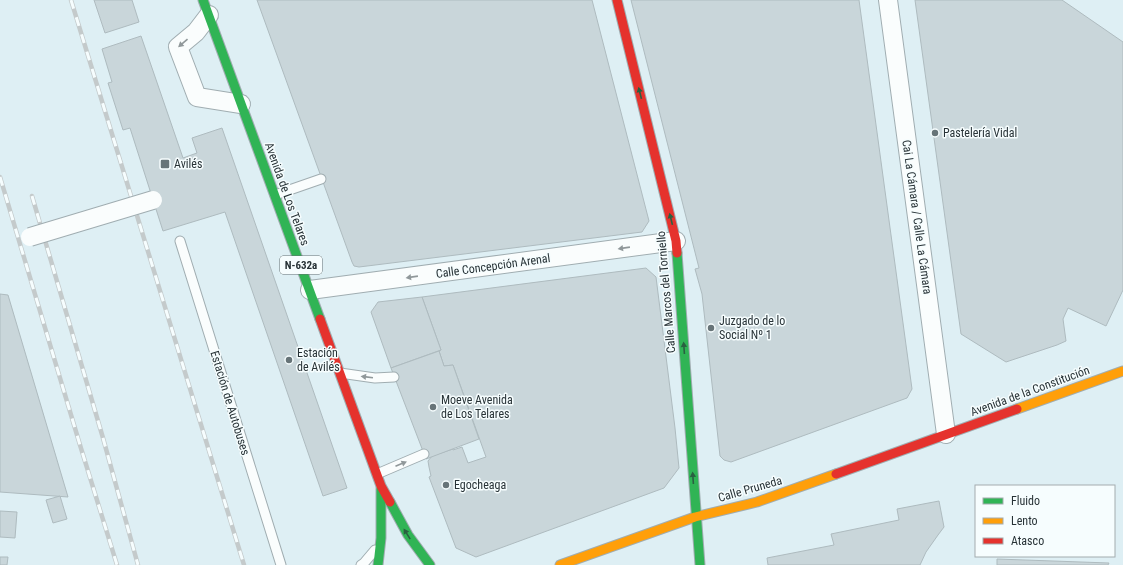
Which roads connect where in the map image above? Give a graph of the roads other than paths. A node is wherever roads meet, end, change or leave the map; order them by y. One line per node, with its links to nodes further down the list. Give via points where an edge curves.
1 (617, 0): 10 (street, Calle Marcos del Torniello, one-way to 1)
2 (888, 0): 15 (street, Cai La Cámara / Calle La Cámara)
3 (206, 7): 4 (street, Avenida de Los Telares / N-632a); 4 (street, one-way to 4, via 196,32 178,47 197,97)
4 (241, 104): 6 (street, Avenida de Los Telares / N-632a)
5 (321, 179): 6 (lane)
6 (275, 195): 11 (street, Avenida de Los Telares / N-632a)
7 (153, 200): 8 (street, bridge)
8 (30, 237)
9 (180, 241): 21 (lane, Estación de Autobuses)
10 (676, 241): 11 (street, Calle Concepción Arenal, one-way to 11); 19 (street, Calle Marcos del Torniello, one-way to 10)
11 (310, 290): 13 (street, Avenida de Los Telares / N-632a)
12 (1123, 371): 15 (street, Avenida de la Constitución)
13 (340, 373): 14 (lane, one-way to 13, via 375,378); 17 (street, Avenida de Los Telares / N-632a)
14 (394, 377)
15 (946, 434): 19 (street, Calle Pruneda, via 757,502)
16 (424, 454): 17 (lane, one-way to 16)
17 (377, 474): 18 (street, Avenida de Los Telares / N-632a)
18 (381, 486): 20 (street, Avenida de Los Telares / N-632a); 24 (street, Avenida de Los Telares / N-632a, one-way to 18, via 408,535)
19 (696, 517): 25 (street, Calle Pruneda); 26 (street, Calle Marcos del Torniello)
20 (381, 538): 22 (lane, via 374,552); 23 (street, Avenida de Los Telares / N-632a)
21 (281, 565)
22 (361, 565)
23 (378, 565)
24 (430, 565)
25 (560, 565)
26 (700, 565)

